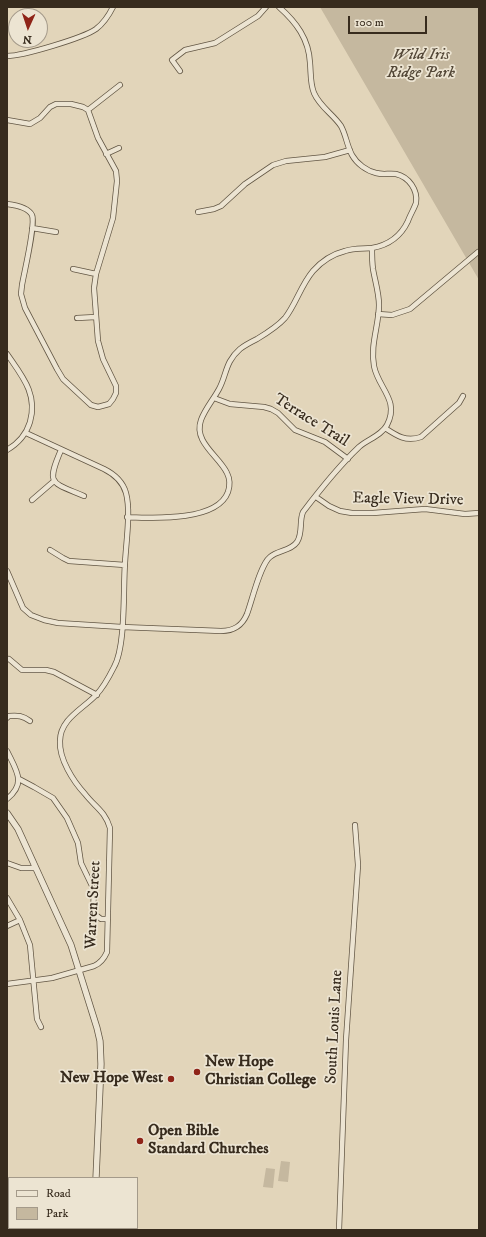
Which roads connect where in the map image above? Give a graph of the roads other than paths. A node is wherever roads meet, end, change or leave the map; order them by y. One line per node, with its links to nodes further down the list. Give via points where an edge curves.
1 (113, 7): 4 (street, via 96,29 85,35 25,54)
2 (266, 7): 5 (street, via 258,16 214,43 183,52 172,60)
3 (278, 7): 10 (street, via 294,21 304,38 314,93 340,126)
4 (7, 56)
5 (180, 71)
6 (120, 86): 7 (street)
7 (88, 110): 8 (street, via 78,105 62,103 50,107 30,124); 11 (street)
8 (7, 120)
9 (118, 148): 11 (street)
10 (350, 150): 13 (street, via 325,157 273,165 245,184 221,206); 16 (street, via 356,162 370,172 404,177 412,185 416,197 406,225 397,237)
11 (106, 154): 19 (street, via 116,171 117,181 111,227)
12 (7, 204): 14 (street, via 28,211 32,215)
13 (198, 212)
14 (32, 228): 15 (street); 21 (street, via 22,285 25,308 63,379 91,405 98,406 114,400 116,386 100,351)
15 (56, 232)
16 (372, 248): 20 (street); 25 (street, via 340,252 318,266 284,318 270,331 234,355)
17 (478, 252): 20 (street, via 410,309 392,315)
18 (73, 269): 19 (street)
19 (96, 274): 21 (street)
20 (378, 314): 26 (street, via 373,361 378,378 391,402)
21 (96, 317): 22 (street)
22 (77, 318)
23 (7, 354): 27 (street, via 27,383 32,403 32,414)
24 (463, 396): 26 (street, via 459,403 421,437 403,438)
25 (214, 398): 30 (street, Terrace Trail, via 230,404 271,409 295,430 325,442); 36 (street, via 202,418 200,433 228,475 226,496 211,508 188,516)
26 (385, 428): 30 (street, via 359,447)
27 (26, 434): 28 (street, via 17,445); 29 (street, Warren Street)
28 (7, 450)
29 (61, 450): 31 (street, via 53,469); 36 (street, Warren Street, via 104,469 117,478 126,492)
30 (348, 459): 33 (street)
31 (54, 481): 32 (street, via 59,486); 34 (street)
32 (84, 496)
33 (316, 497): 35 (street, Eagle View Drive, via 340,511 352,513 425,509 465,514); 40 (street, via 302,514 297,542 266,561 245,619 237,628 221,631)
34 (32, 500)
35 (479, 513)
36 (127, 517): 38 (street, Warren Street)
37 (50, 550): 38 (street, via 69,561)
38 (125, 565): 40 (street, Warren Street)
39 (7, 572): 40 (street, via 23,608 31,615 58,623)
40 (122, 627): 42 (street, Warren Street, via 118,661)
41 (9, 660): 42 (street, via 22,670 54,672)
42 (97, 695): 53 (street, Warren Street, via 65,724 60,732 60,749 62,758 76,782 107,818 110,828)
43 (7, 718): 44 (street, via 18,715)
44 (30, 721)
45 (7, 751): 46 (street, via 19,774)
46 (19, 780): 47 (street, via 13,794); 53 (street, via 53,798 68,818 78,843 81,863 94,890 93,912 101,919)
47 (7, 799)
48 (7, 813): 51 (street, via 18,830)
49 (355, 825): 61 (street, South Louis Lane, via 358,865 346,1040)
50 (7, 863): 51 (street, via 21,868)
51 (35, 868): 56 (street, via 71,945)
52 (7, 898): 54 (street)
53 (107, 919): 56 (street, Warren Street, via 105,958 100,963)
54 (20, 920): 55 (street); 57 (street, via 30,945)
55 (7, 926)
56 (80, 971): 57 (street); 60 (street, Warren Street, via 97,1028 101,1052)
57 (34, 981): 58 (street); 59 (street, via 37,1020)
58 (7, 984)
59 (41, 1027)
60 (96, 1177)
61 (339, 1230)

